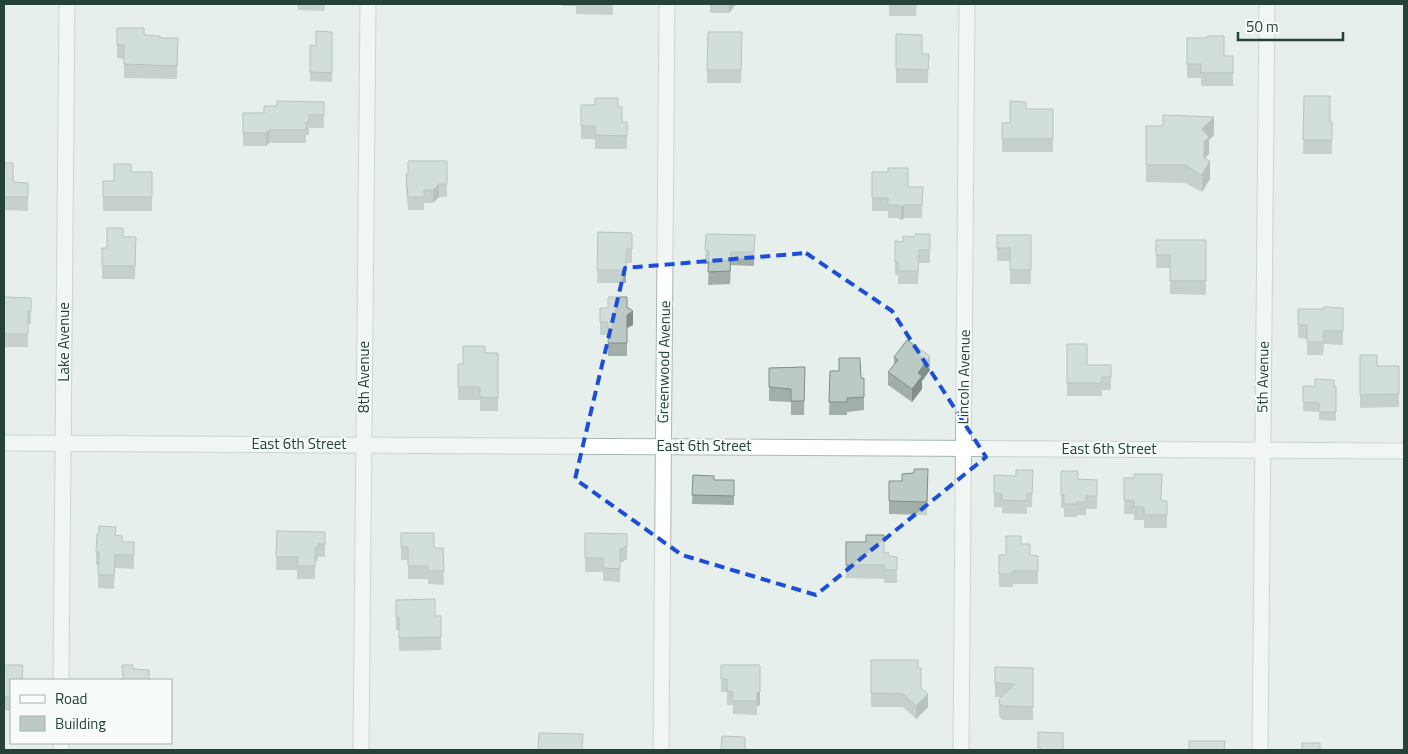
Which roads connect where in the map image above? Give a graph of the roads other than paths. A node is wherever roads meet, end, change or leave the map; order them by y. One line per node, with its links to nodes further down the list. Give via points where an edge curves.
1 (67, 4): 7 (street, Lake Avenue)
2 (368, 4): 8 (street, 8th Avenue)
3 (667, 4): 9 (street, Greenwood Avenue)
4 (967, 4): 10 (street, Lincoln Avenue)
5 (1267, 4): 11 (street, 5th Avenue)
6 (4, 442): 7 (street, East 6th Street)
7 (63, 443): 8 (street, East 6th Street); 13 (street, Lake Avenue)
8 (364, 444): 9 (street, East 6th Street); 14 (street, 8th Avenue)
9 (662, 446): 10 (street, East 6th Street); 15 (street, Greenwood Avenue)
10 (963, 448): 11 (street, East 6th Street); 16 (street, Lincoln Avenue)
11 (1263, 450): 12 (street, East 6th Street); 17 (street, 5th Avenue)
12 (1404, 451)
13 (61, 679)
14 (361, 750)
15 (661, 750)
16 (961, 750)
17 (1260, 750)

